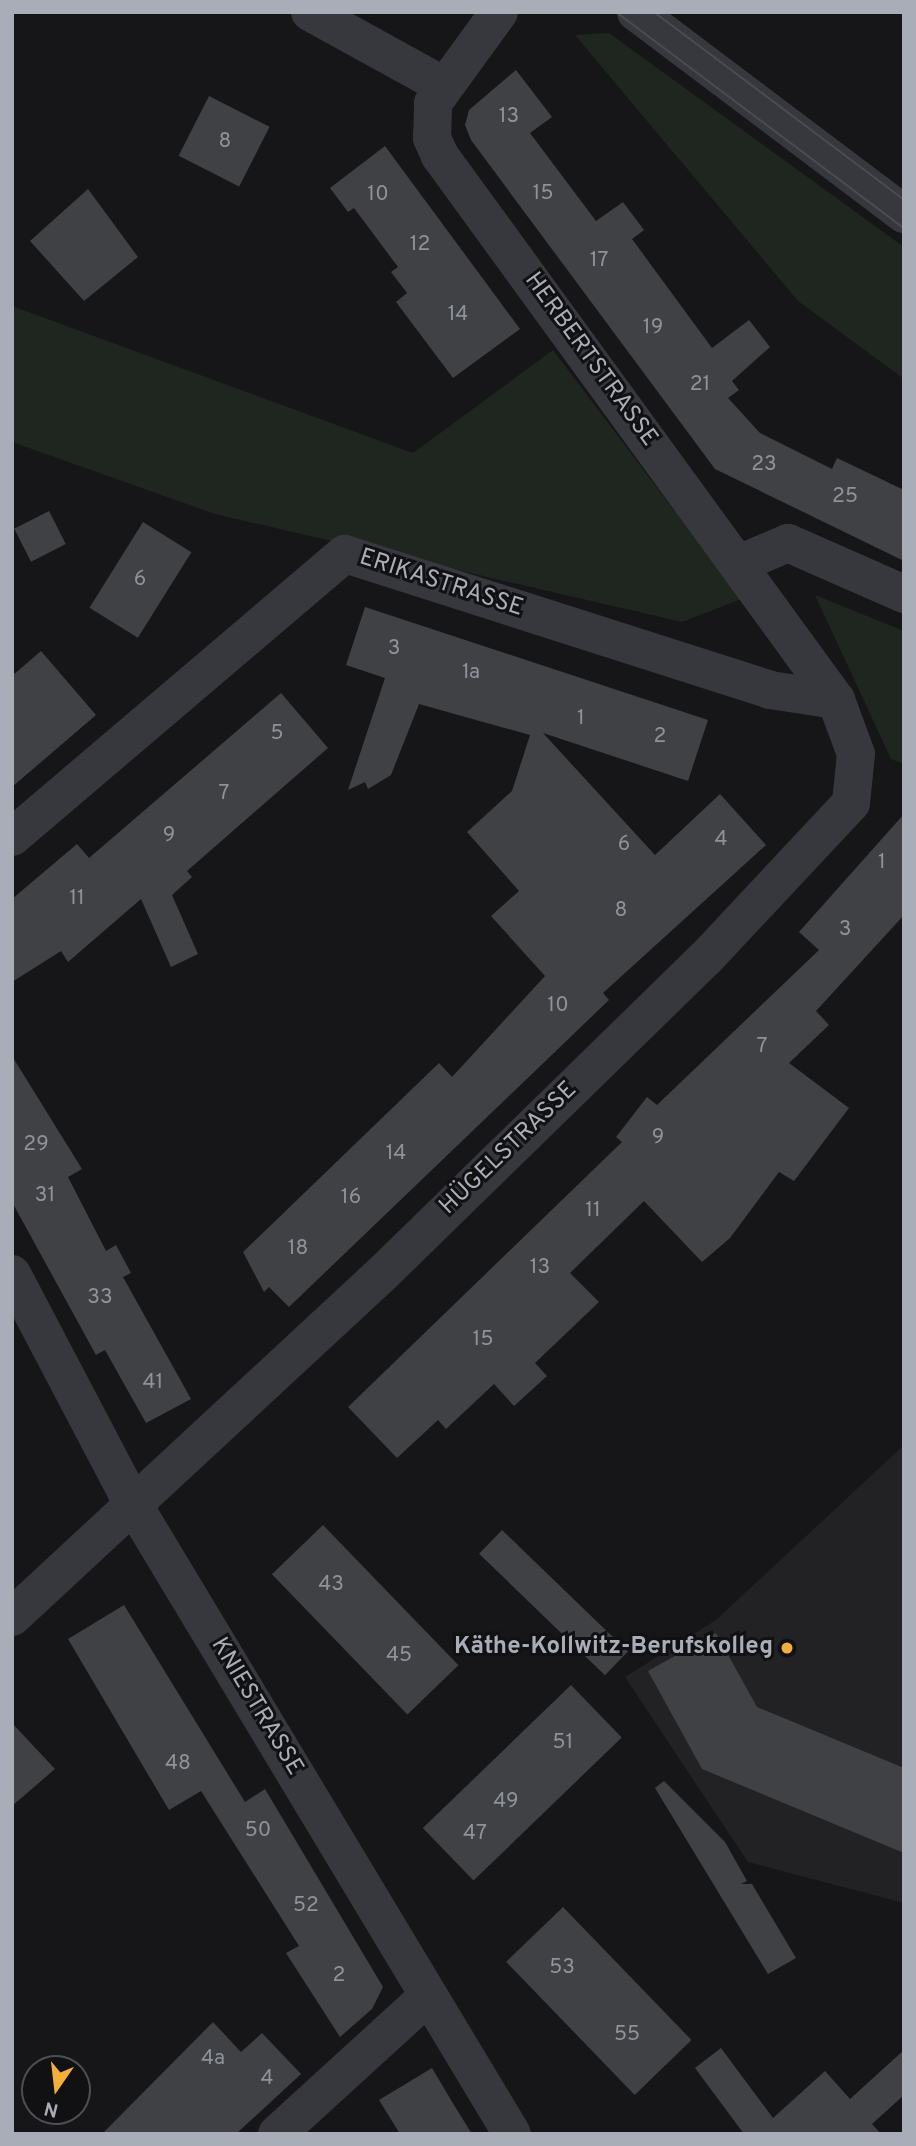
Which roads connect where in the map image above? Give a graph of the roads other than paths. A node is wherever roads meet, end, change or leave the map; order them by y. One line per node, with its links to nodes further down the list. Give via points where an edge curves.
1 (310, 12): 4 (street)
2 (499, 12): 4 (street)
3 (636, 12): 5 (street)
4 (442, 85): 6 (street, HERBERTSTRASSE, via 430,117 440,156)
5 (904, 214)
6 (741, 564): 7 (street, via 789,543); 8 (street, HERBERTSTRASSE)
7 (904, 594)
8 (788, 627): 9 (street, HÜGELSTRASSE)
9 (836, 700): 10 (street, ERIKASTRASSE, via 769,690 345,554); 12 (street, HÜGELSTRASSE, via 856,754 858,779 850,803 812,850 384,1272)
10 (12, 837)
11 (12, 1274): 12 (street, KNIESTRASSE)
12 (133, 1504): 13 (street, HÜGELSTRASSE); 14 (street, KNIESTRASSE)
13 (12, 1617)
14 (428, 1996): 15 (street); 16 (street, KNIESTRASSE)
15 (277, 2134)
16 (512, 2134)

